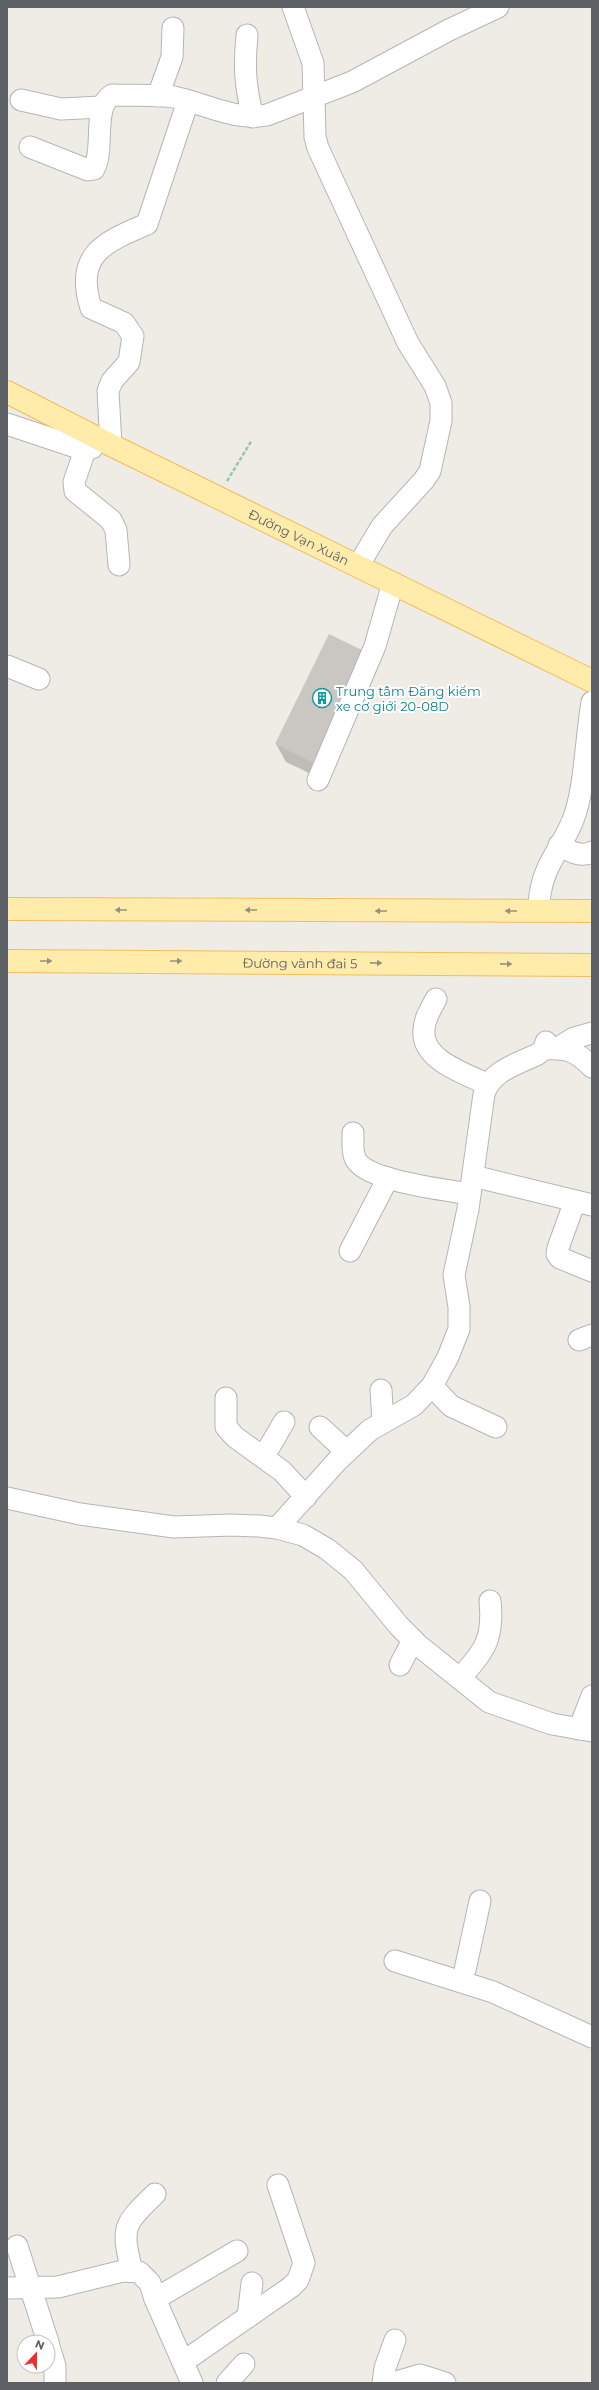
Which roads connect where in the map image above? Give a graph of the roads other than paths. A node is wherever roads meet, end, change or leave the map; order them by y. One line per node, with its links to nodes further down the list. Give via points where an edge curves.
1 (293, 7): 6 (street, via 313,63)
2 (498, 7): 6 (street, via 352,82)
3 (173, 28): 5 (street, via 172,57)
4 (247, 35): 10 (street, via 245,87)
5 (158, 96): 8 (street); 9 (street, via 112,96 106,99)
6 (314, 97): 10 (street, via 268,115); 16 (street, via 318,148 408,343 435,386 440,403 441,421 430,471 382,526)
7 (21, 100): 9 (street, via 61,109)
8 (188, 101): 10 (street, via 236,115); 14 (street, via 147,224 116,238 95,252 89,262 88,297 91,308 124,323 133,336 129,362 112,381 108,391)
9 (101, 107): 11 (street, via 99,160 94,169 88,170)
10 (253, 117)
11 (30, 147)
12 (7, 392): 14 (main road, Đường Vạn Xuân)
13 (7, 424): 14 (street)
14 (97, 445): 15 (street, via 74,482 75,491 111,520 116,530); 16 (main road, Đường Vạn Xuân, via 218,496)
15 (119, 565)
16 (358, 566): 17 (main road, Đường Vạn Xuân)
17 (393, 583): 20 (main road, Đường Vạn Xuân); 22 (street, via 375,646)
18 (7, 666): 19 (street)
19 (39, 679)
20 (592, 681)
21 (592, 702): 23 (street, via 574,819)
22 (318, 780)
23 (559, 845): 24 (street, via 579,855); 25 (street, via 540,884)
24 (592, 852)
25 (539, 903)
26 (7, 909): 27 (main road, one-way to 26)
27 (592, 911)
28 (7, 960): 29 (main road, Đường vành đai 5, one-way to 29)
29 (592, 965)
30 (436, 998): 34 (street, via 426,1018 423,1032 427,1047 458,1070)
31 (592, 1033): 32 (street)
32 (549, 1046): 33 (street, via 564,1048 580,1055); 34 (street, via 494,1076)
33 (592, 1067)
34 (487, 1084): 37 (street)
35 (353, 1133): 36 (street, via 355,1158 360,1166)
36 (388, 1178): 37 (street, via 406,1184); 39 (street)
37 (472, 1185): 38 (street); 41 (street, via 454,1275 459,1329 448,1357)
38 (584, 1203): 40 (street, via 557,1254 560,1258)
39 (350, 1251)
40 (592, 1271)
41 (432, 1386): 45 (street, via 414,1405); 47 (street, via 451,1406)
42 (381, 1390): 45 (street)
43 (226, 1398): 49 (street, via 226,1427 235,1437)
44 (284, 1422): 49 (street)
45 (383, 1422): 48 (street, via 370,1430)
46 (320, 1427): 48 (street)
47 (496, 1427)
48 (347, 1452): 50 (street)
49 (264, 1456): 50 (street)
50 (306, 1497): 52 (street)
51 (7, 1498): 52 (street, via 80,1514 174,1527 232,1525)
52 (277, 1528): 54 (street, via 303,1535 327,1549 353,1570)
53 (490, 1600): 56 (street, via 492,1621 488,1641)
54 (413, 1640): 55 (street); 56 (street)
55 (400, 1665)
56 (460, 1678): 58 (street, via 489,1702 500,1707 552,1724)
57 (592, 1696): 58 (street)
58 (586, 1730)
59 (480, 1901): 61 (street)
60 (395, 1961): 61 (street)
61 (463, 1976): 62 (street)
62 (592, 2037)
63 (278, 2185): 72 (street, via 302,2254 303,2269 291,2287)
64 (155, 2194): 67 (street, via 133,2216 124,2235)
65 (17, 2246): 69 (street)
66 (237, 2251): 71 (street)
67 (132, 2271): 69 (street, via 58,2287); 71 (street, via 139,2272 150,2283)
68 (252, 2284): 72 (street)
69 (30, 2286): 70 (street); 73 (street)
70 (7, 2288)
71 (155, 2299): 75 (street)
72 (248, 2317): 75 (street)
73 (45, 2334)
74 (395, 2340): 79 (street, via 385,2368)
75 (183, 2362): 77 (street)
76 (244, 2364): 78 (street)
77 (192, 2383)
78 (227, 2383)
79 (383, 2383)
80 (393, 2383): 81 (street, via 420,2376)
81 (445, 2383)

